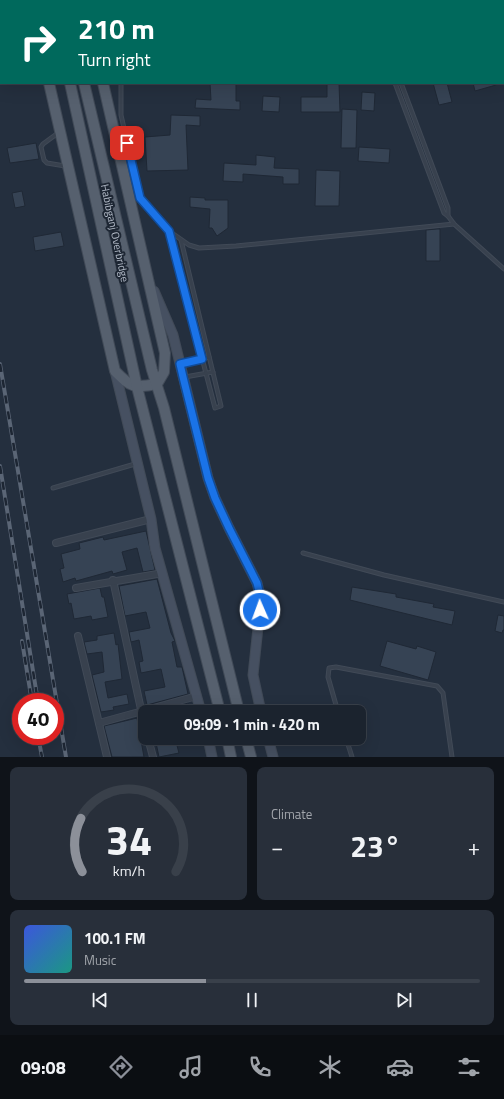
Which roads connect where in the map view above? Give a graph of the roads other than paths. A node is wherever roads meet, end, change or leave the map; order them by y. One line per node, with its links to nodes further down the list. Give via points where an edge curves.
1 (49, 84): 8 (main road)
2 (70, 84): 24 (main road, Habibganj Overbridge)
3 (84, 84): 23 (main road, Habibganj Overbridge)
4 (103, 84): 15 (main road)
5 (120, 84): 12 (lane, via 121,115 140,198)
6 (395, 84): 10 (lane, via 444,213)
7 (401, 84): 10 (lane, via 448,208)
8 (59, 132): 9 (main road); 9 (lane, via 41,147 47,163)
9 (67, 167): 19 (main road)
10 (448, 216): 11 (lane)
11 (454, 224): 13 (lane, via 236,246 199,248); 14 (lane)
12 (169, 231): 13 (lane); 17 (lane)
13 (181, 240): 16 (lane)
14 (504, 269)
15 (149, 279): 18 (street, via 173,335); 23 (main road, via 165,352 164,372)
16 (209, 357): 17 (lane); 20 (lane)
17 (202, 359): 18 (lane); 21 (lane)
18 (180, 364): 22 (street)
19 (115, 371): 24 (main road); 25 (street)
20 (213, 372): 21 (lane); 21 (lane, via 221,406 215,408)
21 (206, 373): 22 (lane)
22 (183, 377): 41 (street, via 215,498 257,583 261,599 253,675)
23 (157, 384): 24 (main road); 40 (main road, Habibganj Overbridge)
24 (137, 387): 39 (main road, Habibganj Overbridge)
25 (138, 464): 26 (lane); 27 (street)
26 (52, 488)
27 (151, 519): 28 (street); 30 (street, via 154,543)
28 (56, 543)
29 (303, 553): 33 (lane, via 384,575)
30 (163, 573): 31 (street); 35 (street)
31 (113, 580): 32 (street); 36 (street)
32 (76, 588)
33 (504, 602)
34 (78, 636): 44 (street)
35 (197, 696): 37 (street); 38 (street)
36 (140, 705)
37 (166, 705)
38 (199, 705)
39 (218, 705)
40 (237, 705)
41 (259, 705)
42 (336, 705): 58 (lane, via 328,677 329,668 336,667 437,686 443,693)
43 (138, 713): 44 (street)
44 (99, 723): 51 (street)
45 (150, 745): 52 (street)
46 (209, 745): 53 (street)
47 (228, 745): 54 (main road)
48 (248, 745): 55 (main road)
49 (270, 745): 56 (street)
50 (348, 745): 57 (lane)
51 (107, 757)
52 (153, 757)
53 (212, 757)
54 (231, 757)
55 (251, 757)
56 (273, 757)
57 (352, 757)
58 (452, 757)

